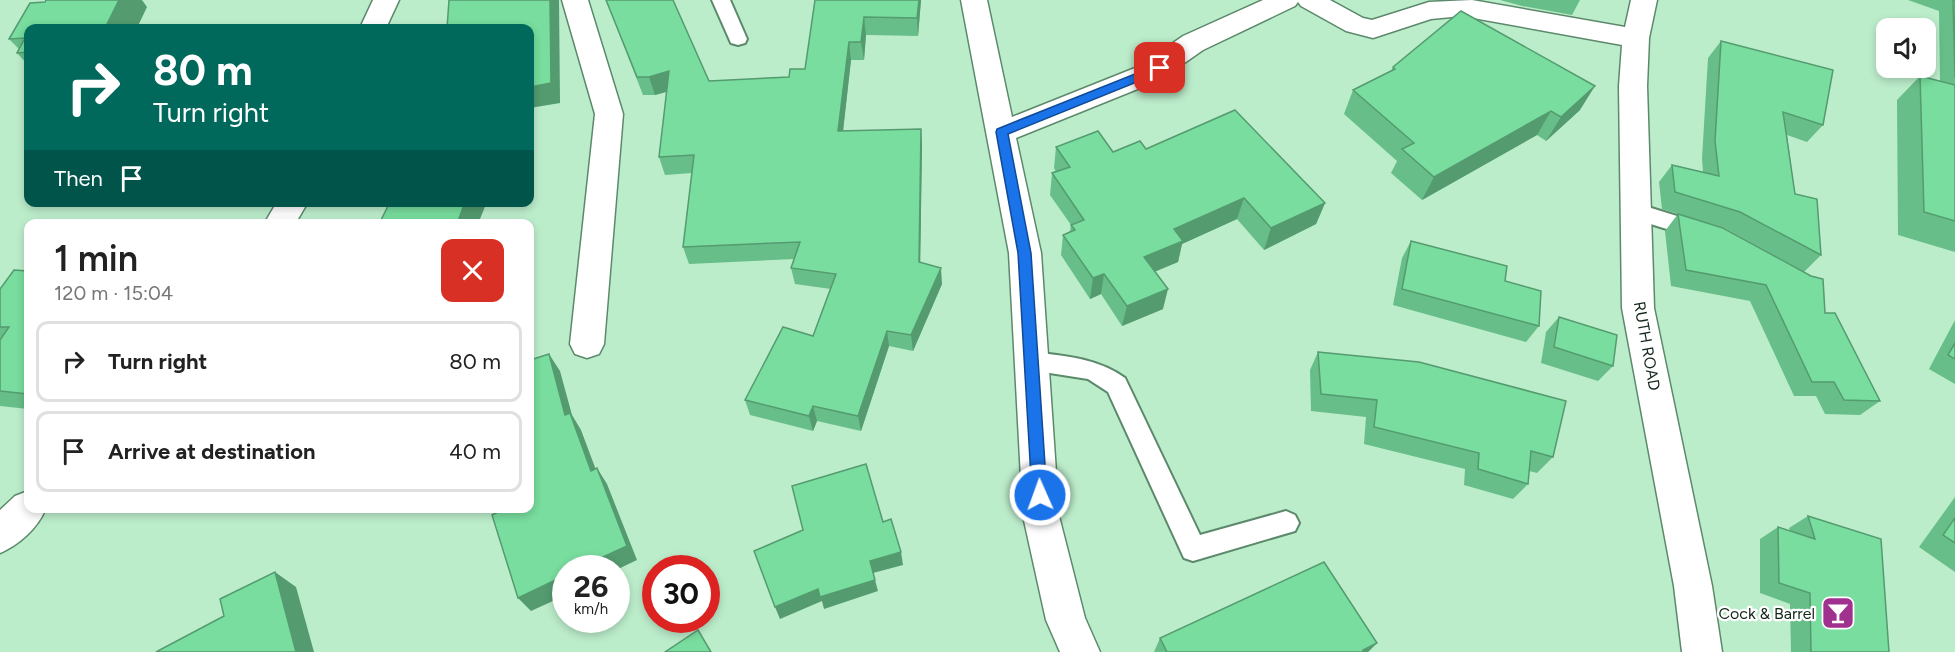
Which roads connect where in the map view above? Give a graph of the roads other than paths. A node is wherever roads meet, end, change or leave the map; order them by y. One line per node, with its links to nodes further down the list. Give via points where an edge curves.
1 (386, 0): 8 (street)
2 (575, 0): 14 (street, via 609,114)
3 (721, 0): 9 (lane)
4 (974, 0): 11 (street)
5 (1286, 0): 11 (street, via 1193,42 1150,74)
6 (1310, 0): 10 (street, via 1355,26 1373,29 1430,11 1462,7)
7 (1644, 0): 10 (street, RUTH ROAD)
8 (375, 24)
9 (738, 39)
10 (1636, 39): 12 (street, RUTH ROAD)
11 (1002, 132): 15 (street, via 1025,253)
12 (1635, 211): 13 (lane); 20 (street, RUTH ROAD, via 1638,308 1693,586)
13 (1716, 236)
14 (587, 344)
15 (1032, 362): 17 (lane, via 1091,369 1105,374 1117,385 1193,549); 19 (street, via 1041,516 1066,620)
16 (24, 512): 18 (street)
17 (1286, 523)
18 (0, 535)
19 (1080, 652)
20 (1702, 652)

